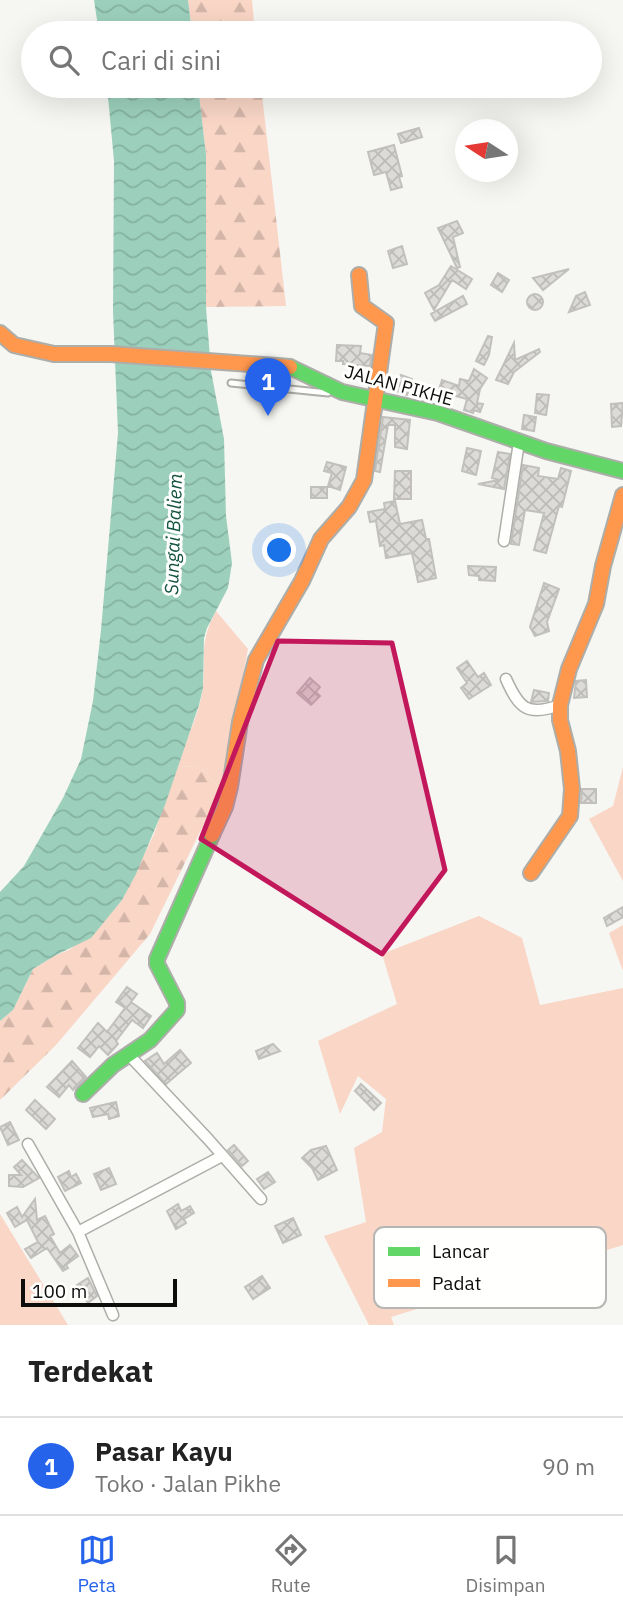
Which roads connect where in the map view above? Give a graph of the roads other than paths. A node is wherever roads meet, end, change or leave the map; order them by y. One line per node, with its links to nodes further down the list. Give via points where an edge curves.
1 (359, 275): 5 (main road, via 362,306 386,323)
2 (0, 333): 4 (main road, JALAN PIKHE, via 14,345 54,354 290,367)
3 (231, 383): 4 (lane)
4 (342, 392): 5 (main road, JALAN PIKHE)
5 (376, 401): 6 (main road, JALAN PIKHE, via 438,413); 13 (main road, via 364,480 349,507 321,539 256,660 225,807 159,953 157,964 177,1010)
6 (519, 442): 7 (main road, JALAN PIKHE); 9 (street)
7 (623, 471)
8 (623, 495): 11 (main road, via 596,604 569,669)
9 (504, 541)
10 (506, 679): 11 (street, via 523,707 540,712)
11 (560, 705): 12 (main road, via 572,789 570,816)
12 (531, 873)
13 (129, 1055): 14 (main road); 16 (street)
14 (83, 1094)
15 (28, 1144): 18 (street)
16 (222, 1156): 17 (street); 18 (street)
17 (261, 1199)
18 (78, 1232): 19 (street)
19 (113, 1315)

